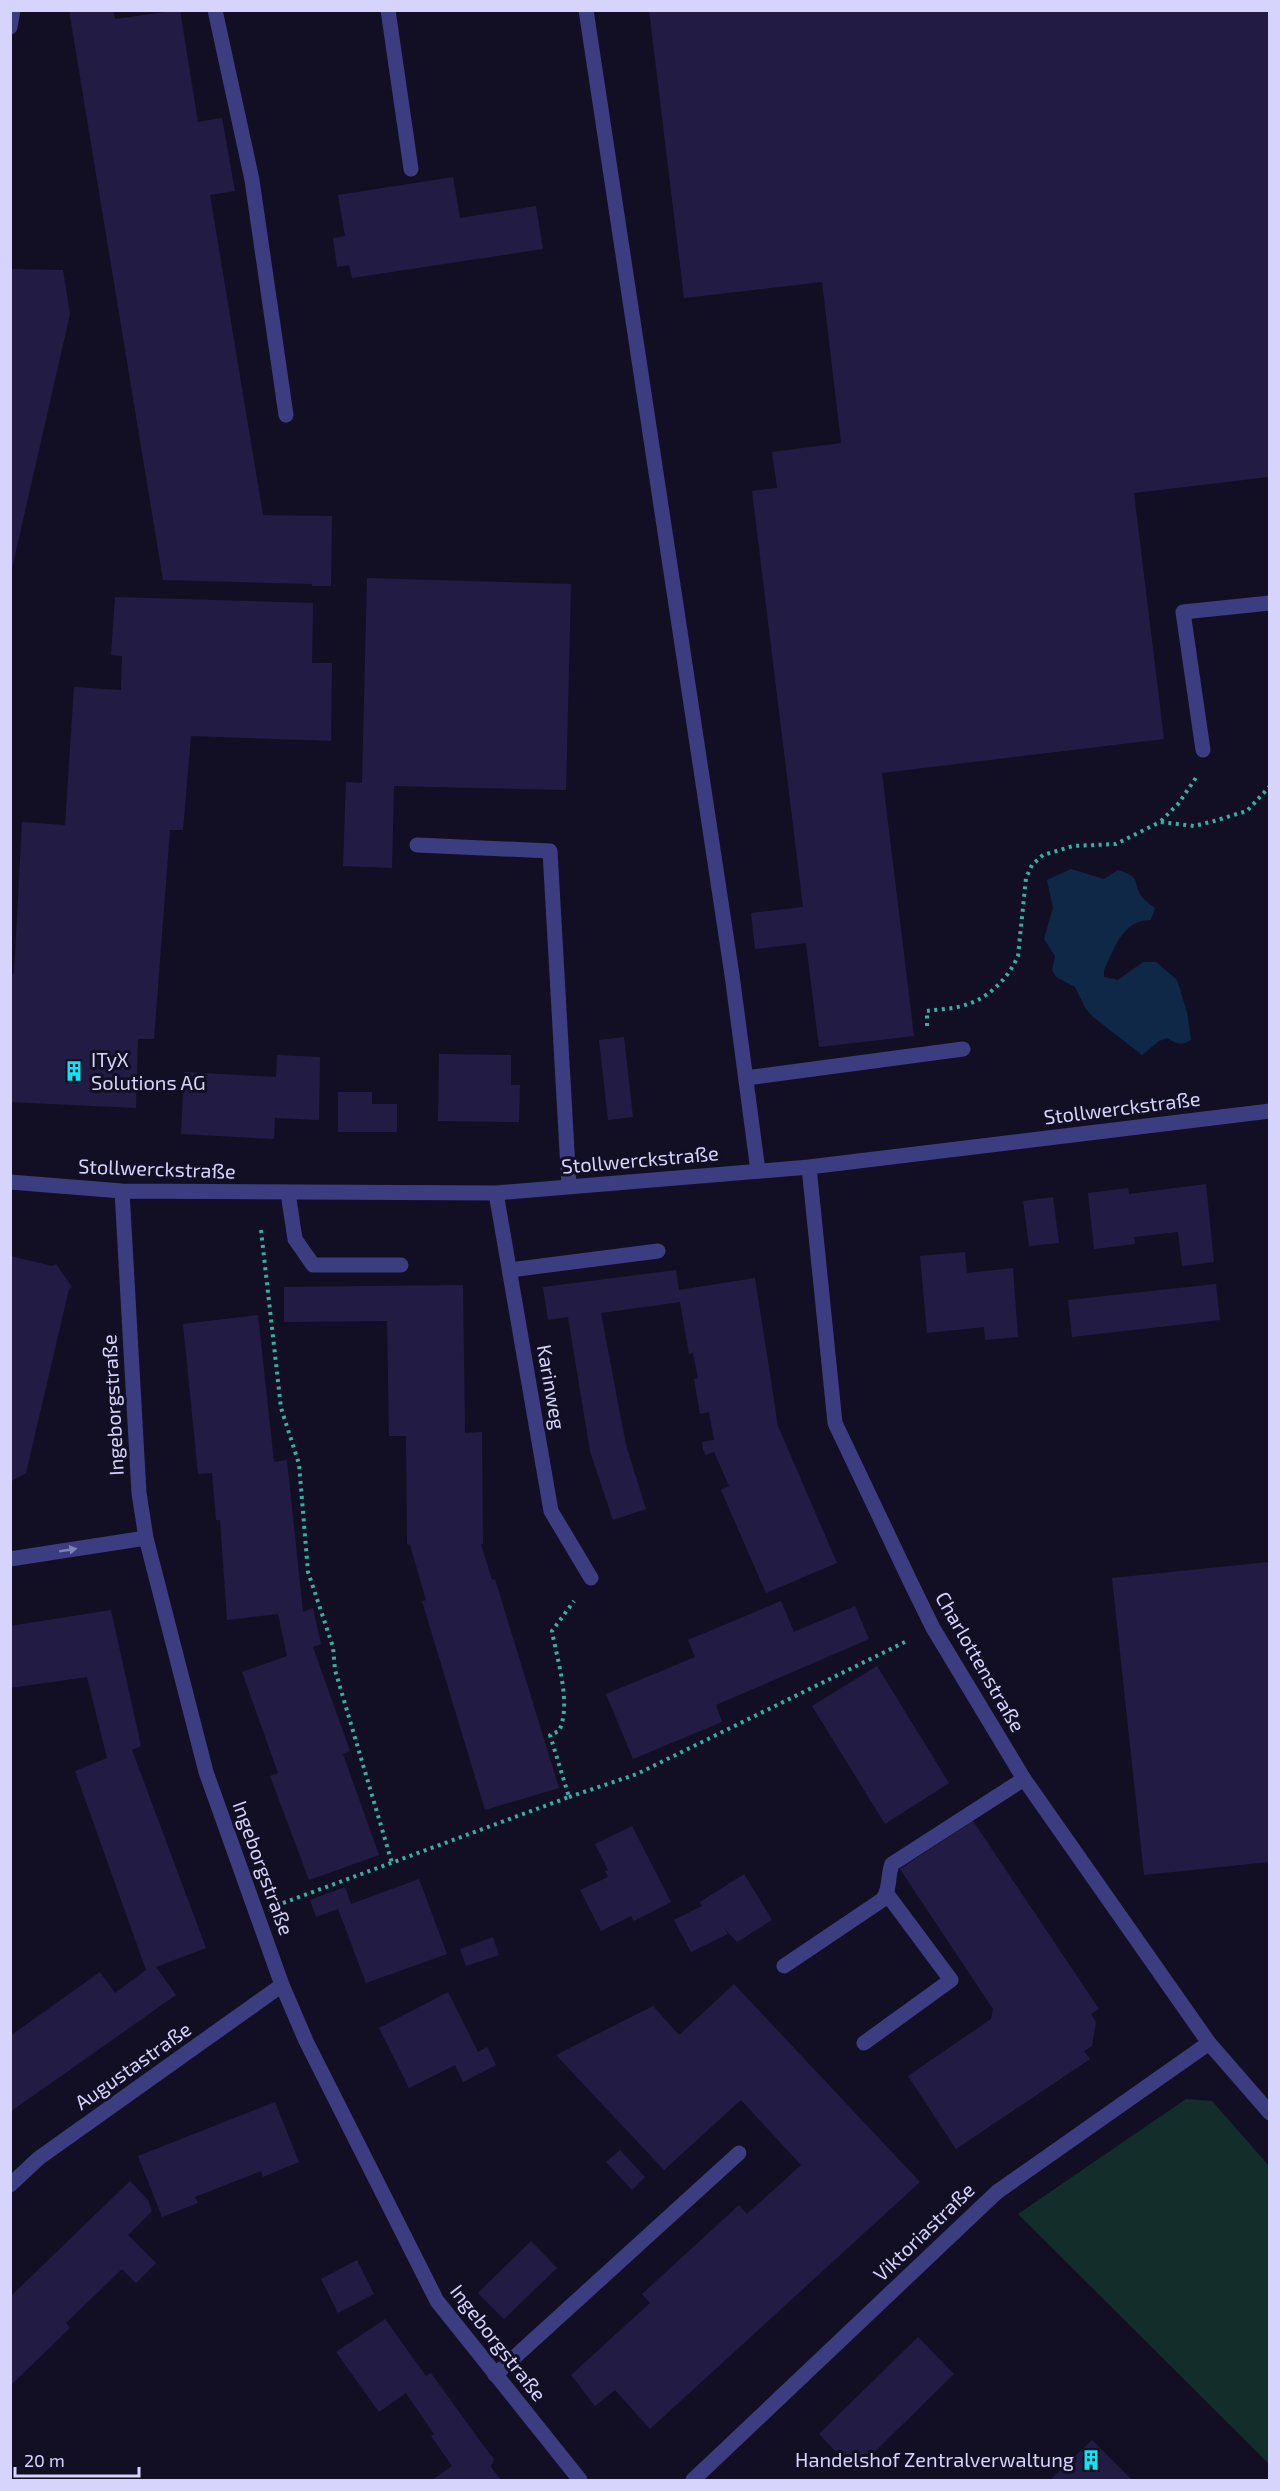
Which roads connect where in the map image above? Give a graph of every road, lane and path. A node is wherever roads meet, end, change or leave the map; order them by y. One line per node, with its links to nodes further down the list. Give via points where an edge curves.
1 (13, 10): 5 (street)
2 (214, 10): 7 (street, via 252,180)
3 (388, 10): 6 (street)
4 (586, 10): 15 (street)
5 (10, 27)
6 (411, 169)
7 (286, 415)
8 (1269, 603): 9 (street, via 1183,612)
9 (1203, 750): 11 (path, via 1198,775)
10 (1269, 786): 11 (path, via 1247,811 1233,816 1194,826)
11 (1160, 822): 14 (path, via 1128,840 1073,846 1043,855 1032,865 1026,878 1018,956 1013,968 1002,982 969,1004 927,1011)
12 (417, 845): 20 (street, via 550,851)
13 (963, 1049): 14 (street)
14 (929, 1053): 15 (street)
15 (746, 1078): 18 (street)
16 (1269, 1111): 17 (street, Stollwerckstraße)
17 (809, 1167): 18 (street, Stollwerckstraße); 31 (street, Charlottenstraße, via 835,1423)
18 (758, 1171): 20 (street, Stollwerckstraße)
19 (10, 1182): 21 (street, Stollwerckstraße)
20 (569, 1186): 24 (street, Stollwerckstraße)
21 (122, 1191): 22 (street, Stollwerckstraße); 28 (street, Ingeborgstraße, via 139,1493)
22 (262, 1193): 23 (street, Stollwerckstraße); 34 (path, via 267,1296 281,1408 299,1464 308,1572 333,1647 335,1670)
23 (288, 1193): 24 (street, Stollwerckstraße); 26 (street, via 295,1239 313,1265)
24 (496, 1193): 27 (street, Karinweg)
25 (658, 1251): 27 (street)
26 (401, 1265)
27 (510, 1270): 30 (street, Karinweg, via 551,1511)
28 (146, 1538): 29 (street, one-way to 28); 36 (street, Ingeborgstraße, via 206,1772)
29 (10, 1559)
30 (591, 1578): 33 (path, via 552,1631 565,1719 560,1731 550,1735)
31 (933, 1628): 32 (street, Charlottenstraße); 33 (path, via 637,1774)
32 (1024, 1779): 35 (street, via 892,1864); 40 (street, Charlottenstraße)
33 (569, 1797): 34 (path)
34 (392, 1863): 36 (path)
35 (887, 1894): 37 (street); 39 (street, via 951,1980)
36 (257, 1913): 38 (street, Ingeborgstraße)
37 (784, 1966)
38 (282, 1985): 43 (street, Augustastraße, via 39,2158); 44 (street, Ingeborgstraße, via 306,2041 437,2301)
39 (864, 2043)
40 (1209, 2043): 41 (street, Charlottenstraße); 46 (street, Viktoriastraße, via 997,2192)
41 (1269, 2113)
42 (739, 2153): 44 (street)
43 (10, 2185)
44 (495, 2374): 45 (street, Ingeborgstraße)
45 (580, 2481)
46 (693, 2481)

